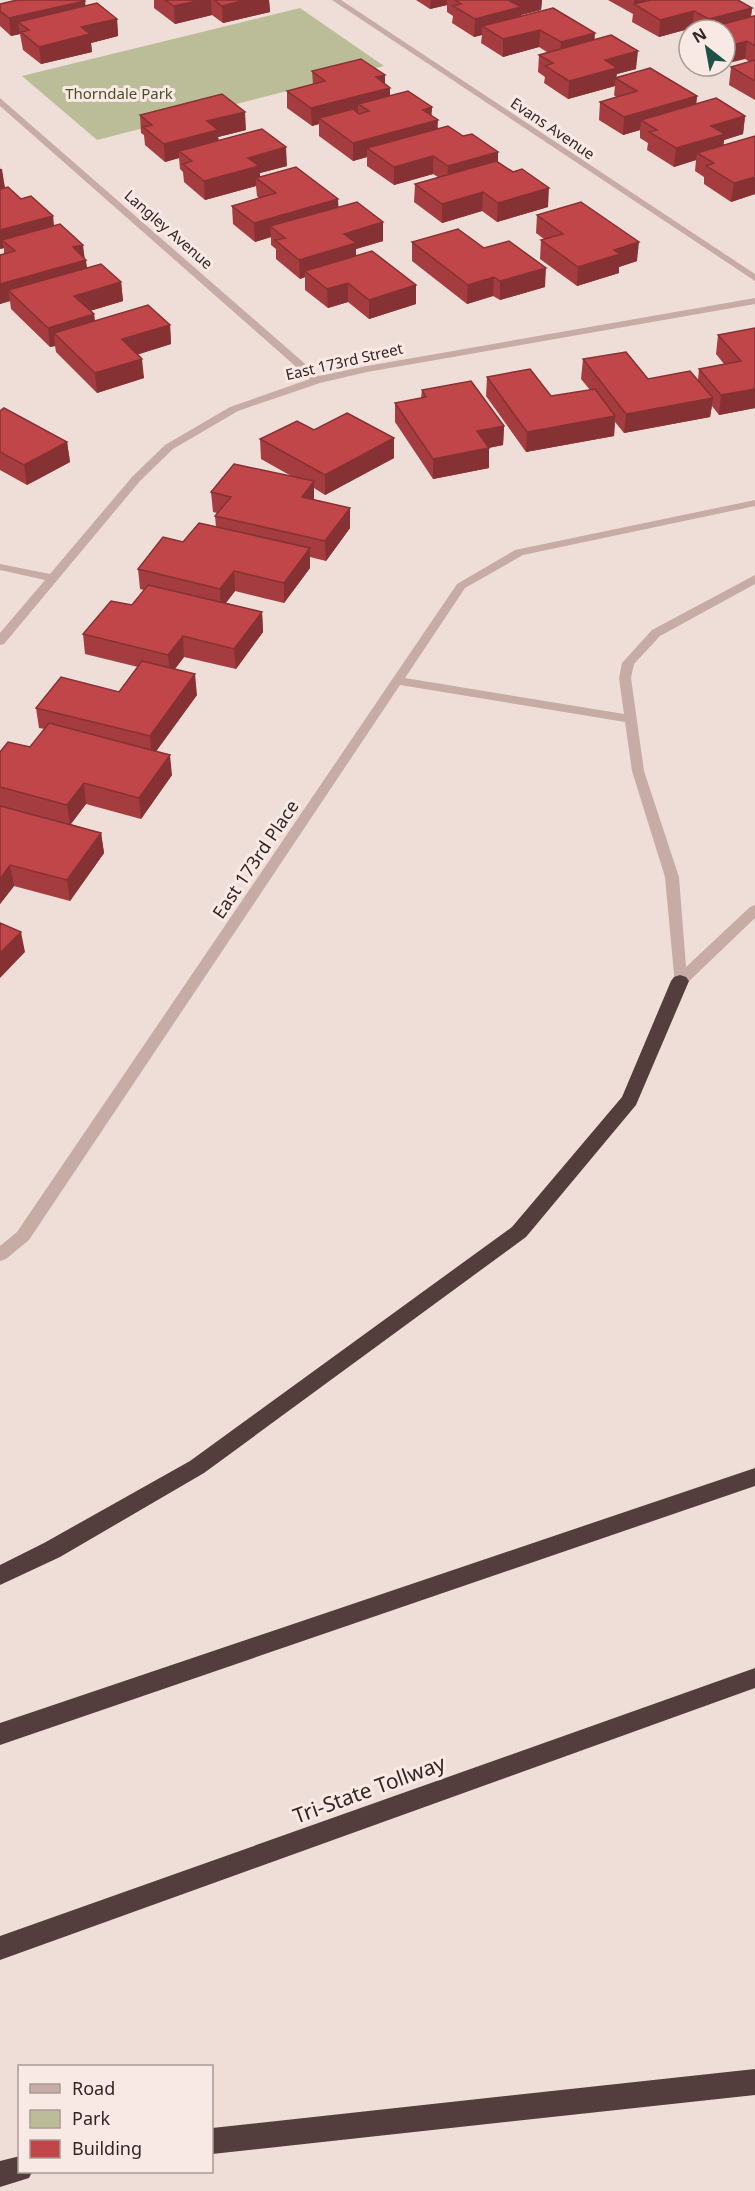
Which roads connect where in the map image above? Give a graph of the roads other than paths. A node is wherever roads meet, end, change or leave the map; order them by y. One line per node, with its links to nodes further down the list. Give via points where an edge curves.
1 (336, 0): 3 (street, Evans Avenue)
2 (0, 101): 5 (street, Langley Avenue)
3 (755, 278)
4 (755, 301): 5 (street, East 173rd Street)
5 (317, 380): 8 (street, East 173rd Street, via 234,409 170,447 136,478)
6 (755, 503): 11 (street, East 173rd Place, via 519,552 461,586)
7 (0, 567): 8 (street)
8 (53, 578): 10 (street, East 173rd Street)
9 (755, 579): 12 (street, via 656,633 628,663 625,678)
10 (0, 641)
11 (397, 681): 12 (street); 15 (street, East 173rd Place, via 23,1236)
12 (631, 719): 14 (street, via 638,771 672,877)
13 (755, 910): 14 (street)
14 (680, 981): 17 (highway, via 630,1100 519,1232 196,1467 52,1550)
15 (0, 1255)
16 (755, 1477): 19 (highway)
17 (0, 1575)
18 (755, 1678): 20 (highway, Tri-State Tollway)
19 (0, 1734)
20 (0, 1948)
21 (755, 2082): 22 (highway)
22 (213, 2141)
23 (18, 2170): 24 (highway)
24 (0, 2174)

